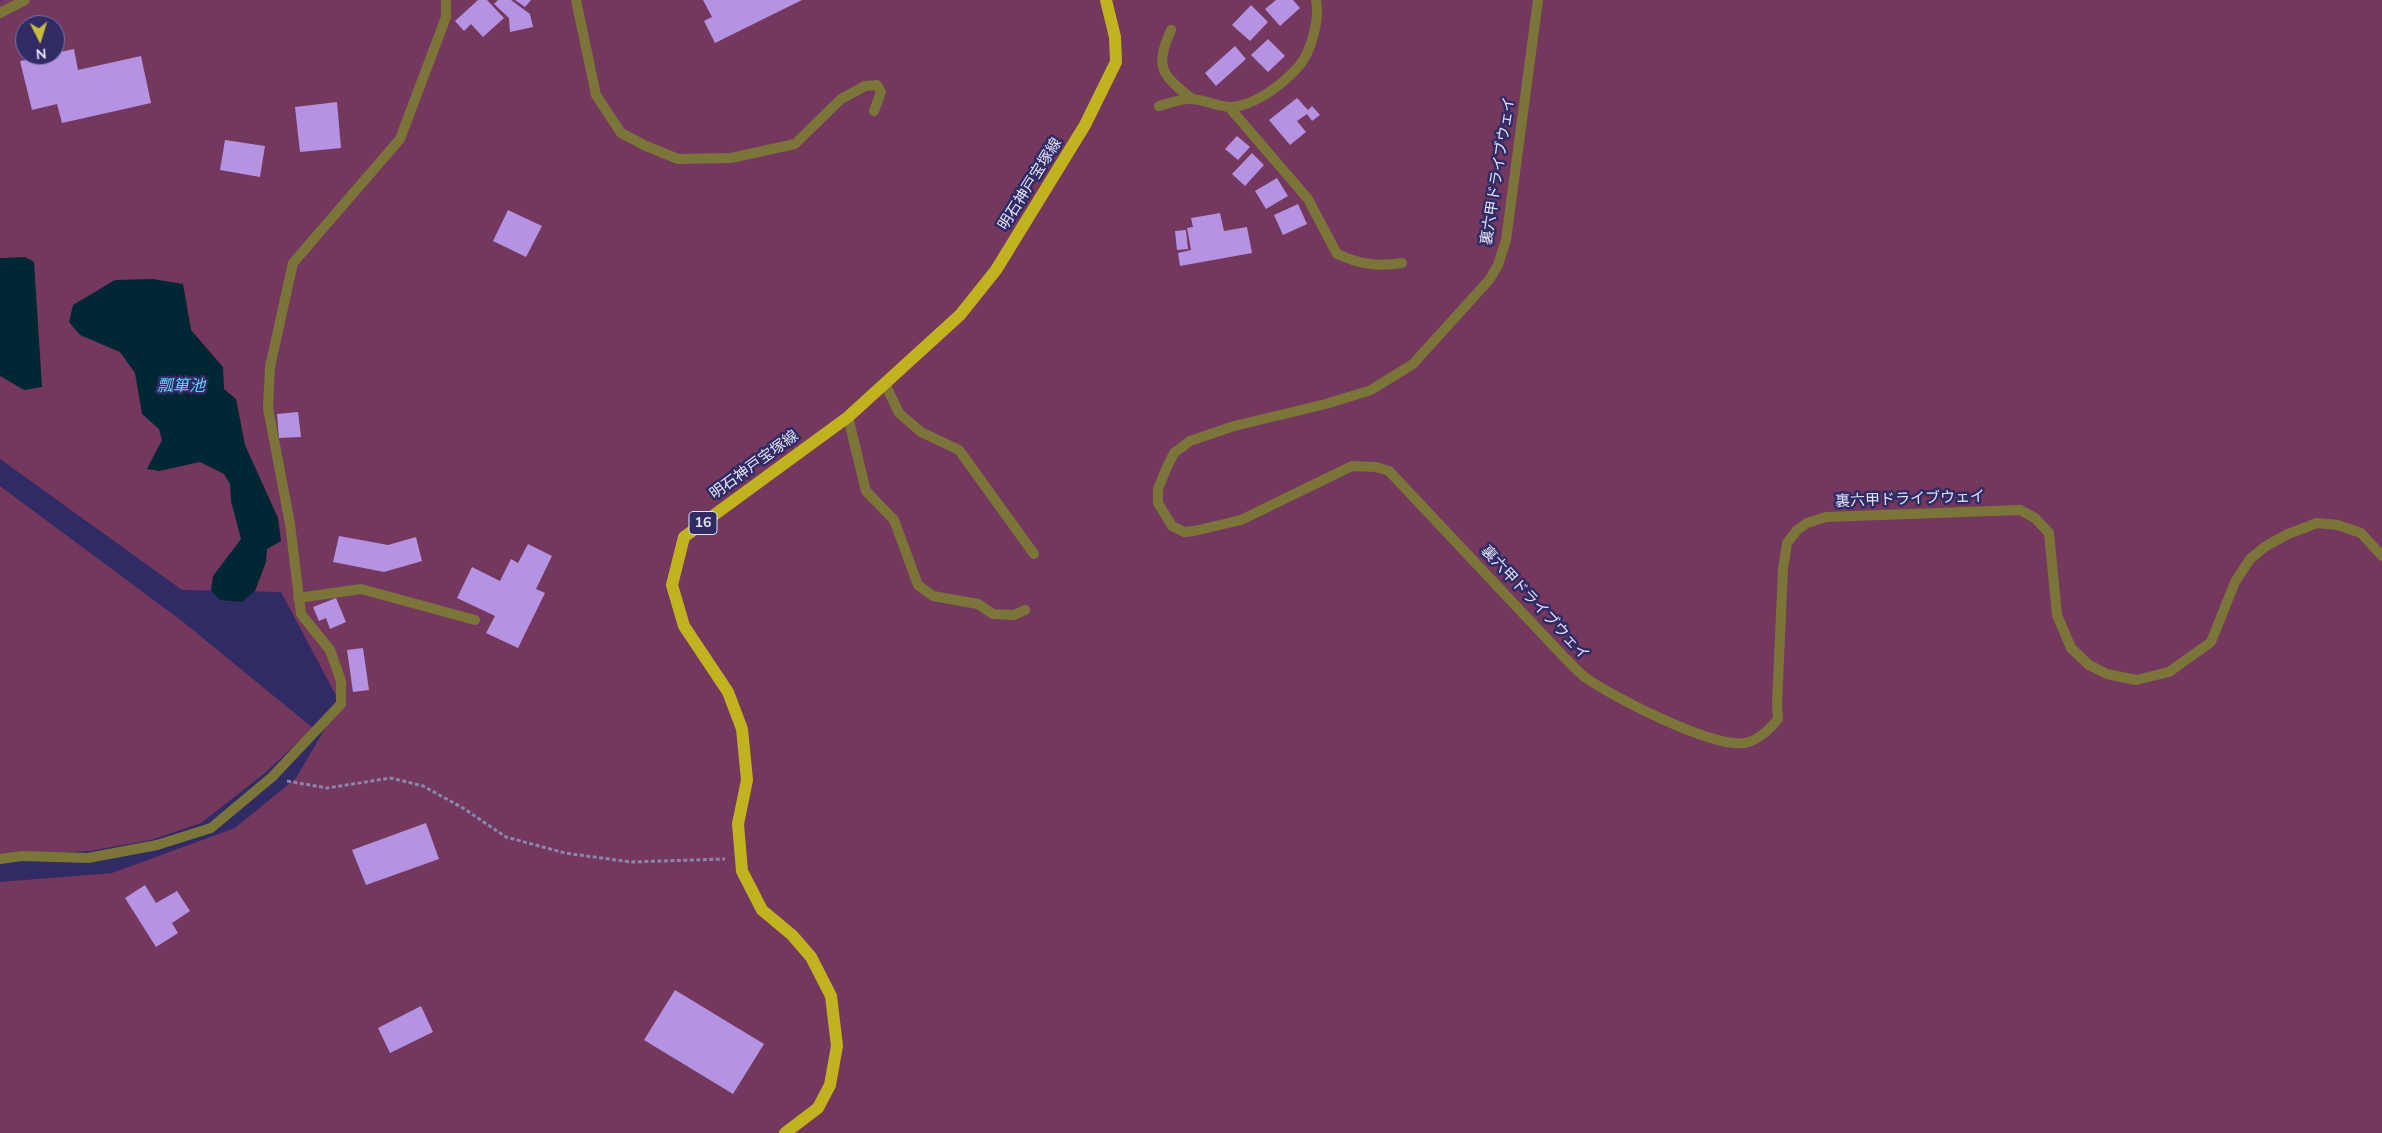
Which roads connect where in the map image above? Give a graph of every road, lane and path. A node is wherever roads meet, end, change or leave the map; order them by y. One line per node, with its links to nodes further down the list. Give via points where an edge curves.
1 (25, 0): 7 (street)
2 (445, 0): 18 (street, via 446,17 400,139 294,263 270,367 268,408 290,524)
3 (576, 0): 12 (street, via 596,95 621,133 678,159 731,158 795,144 841,99 865,86 877,85 881,92)
4 (1106, 0): 14 (main road, 明石神戸宝塚線 / 16, via 1115,37 1116,62 1085,125 996,270 960,315)
5 (1316, 0): 11 (street, via 1317,15 1311,42 1300,65 1251,103)
6 (1538, 0): 17 (street, 裏六甲ドライブウェイ, via 1506,240 1489,280 1413,364 1371,390 1234,426 1190,441 1174,453 1158,489 1158,504 1172,526 1184,532 1215,528 1240,520 1352,466 1389,471 1586,678 1669,722 1721,741 1745,743 1768,732 1778,719 1787,542 1807,523 1826,517 2020,510 2035,518 2049,533 2057,615 2071,648 2107,674 2136,680 2169,672 2211,642 2235,582 2250,559 2288,534 2317,523 2338,525 2362,533)
7 (0, 13)
8 (1171, 30): 9 (street, via 1162,51 1162,63 1167,77)
9 (1192, 99): 10 (street); 11 (street)
10 (1159, 106)
11 (1229, 107): 13 (street, via 1308,199 1337,254 1369,265)
12 (874, 111)
13 (1402, 263)
14 (886, 384): 15 (main road, 明石神戸宝塚線 / 16); 16 (street, via 899,413 921,432 959,450)
15 (848, 417): 19 (street, via 866,491 894,520 918,585 934,596 978,604 992,614 1014,615); 23 (main road, 明石神戸宝塚線 / 16, via 684,537 672,585 684,626 728,692 742,729 747,780 738,824)
16 (1034, 554)
17 (2382, 556)
18 (298, 598): 20 (street, via 361,589); 21 (street, via 301,614 330,650 342,680 341,704)
19 (1025, 610)
20 (475, 620)
21 (272, 777): 22 (street, via 211,828 157,846 88,858 22,856); 23 (path, via 327,788 391,778 423,786 506,837 565,853 631,862 727,859)
22 (0, 859)
23 (742, 871): 24 (main road, 明石神戸宝塚線 / 16, via 762,910 812,957 831,996 837,1046 830,1085 818,1108)
24 (785, 1133)

